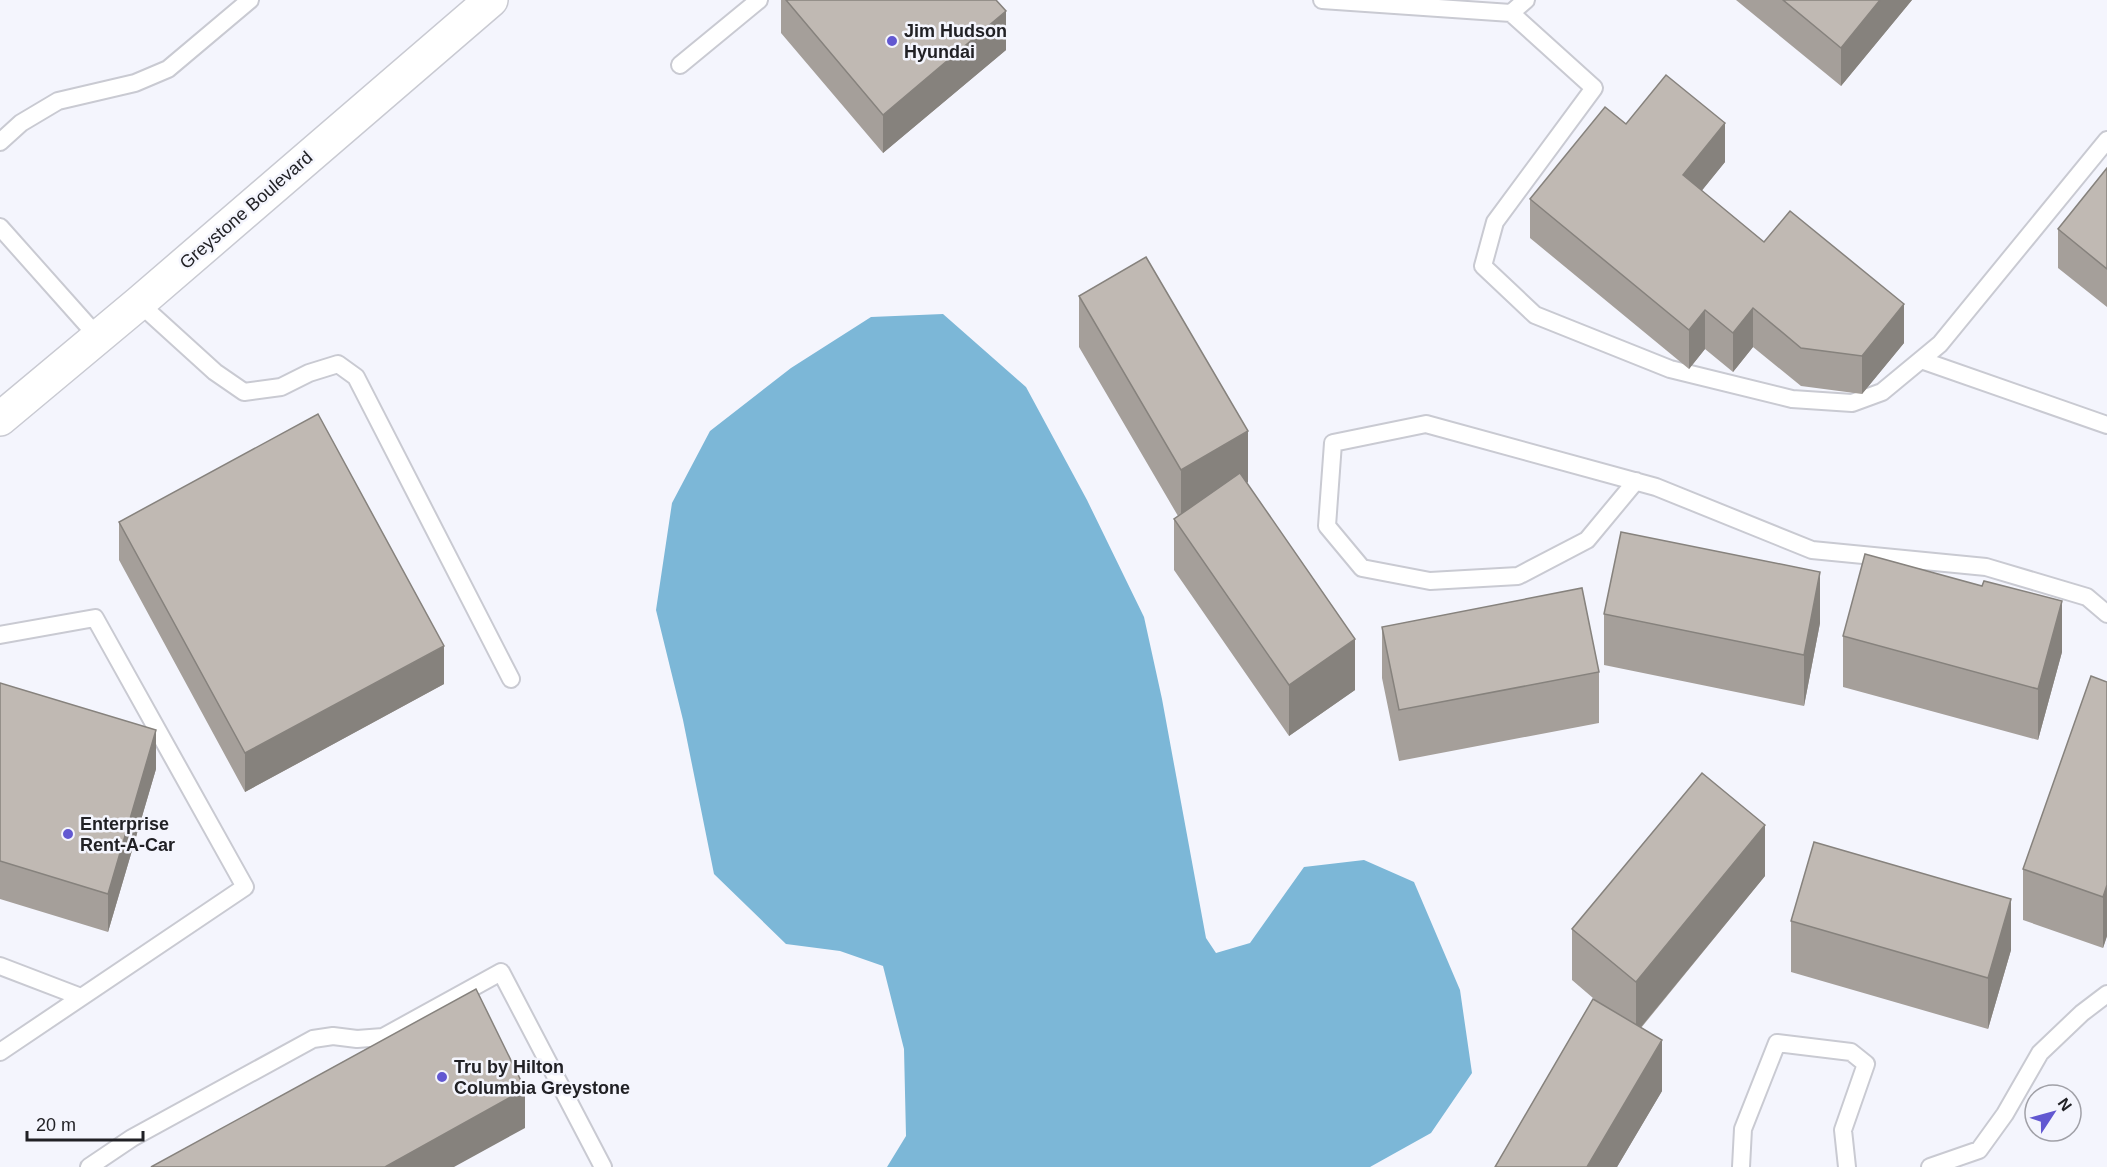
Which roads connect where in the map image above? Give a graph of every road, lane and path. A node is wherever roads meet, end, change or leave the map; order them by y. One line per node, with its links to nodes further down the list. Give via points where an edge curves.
1 (250, 0): 9 (lane, via 168,69 135,84 58,101 21,123)
2 (491, 0): 11 (main road, Greystone Boulevard)
3 (759, 0): 7 (lane)
4 (1322, 0): 6 (lane)
5 (1526, 0): 6 (lane)
6 (1511, 13): 13 (lane, via 1594,88 1495,222 1483,266 1534,315 1670,369 1792,399 1852,404 1882,392)
7 (680, 65)
8 (2107, 140): 13 (lane, via 1940,344)
9 (0, 142)
10 (0, 227): 12 (lane)
11 (139, 303): 12 (main road, Greystone Boulevard); 19 (lane, via 215,372 244,392 281,387 309,372 338,364 357,377)
12 (98, 337): 14 (main road, Greystone Boulevard)
13 (1921, 360): 15 (lane)
14 (0, 419)
15 (2107, 425)
16 (1636, 481): 16 (lane, via 1426,424 1333,443 1327,526 1362,568 1430,581 1518,576 1587,540); 17 (lane, via 1812,550 1986,567 2087,597)
17 (2107, 614)
18 (0, 635): 22 (lane, via 96,618 245,886)
19 (511, 679)
20 (0, 966): 22 (lane)
21 (2107, 994): 28 (lane, via 2040,1053 1979,1150)
22 (81, 997): 23 (lane)
23 (0, 1052)
24 (89, 1167): 25 (lane, via 132,1138 313,1039 383,1037 501,972)
25 (603, 1167)
26 (1740, 1167): 27 (lane, via 1743,1129 1777,1042 1851,1052 1866,1064 1843,1130)
27 (1847, 1167)
28 (1930, 1167)

